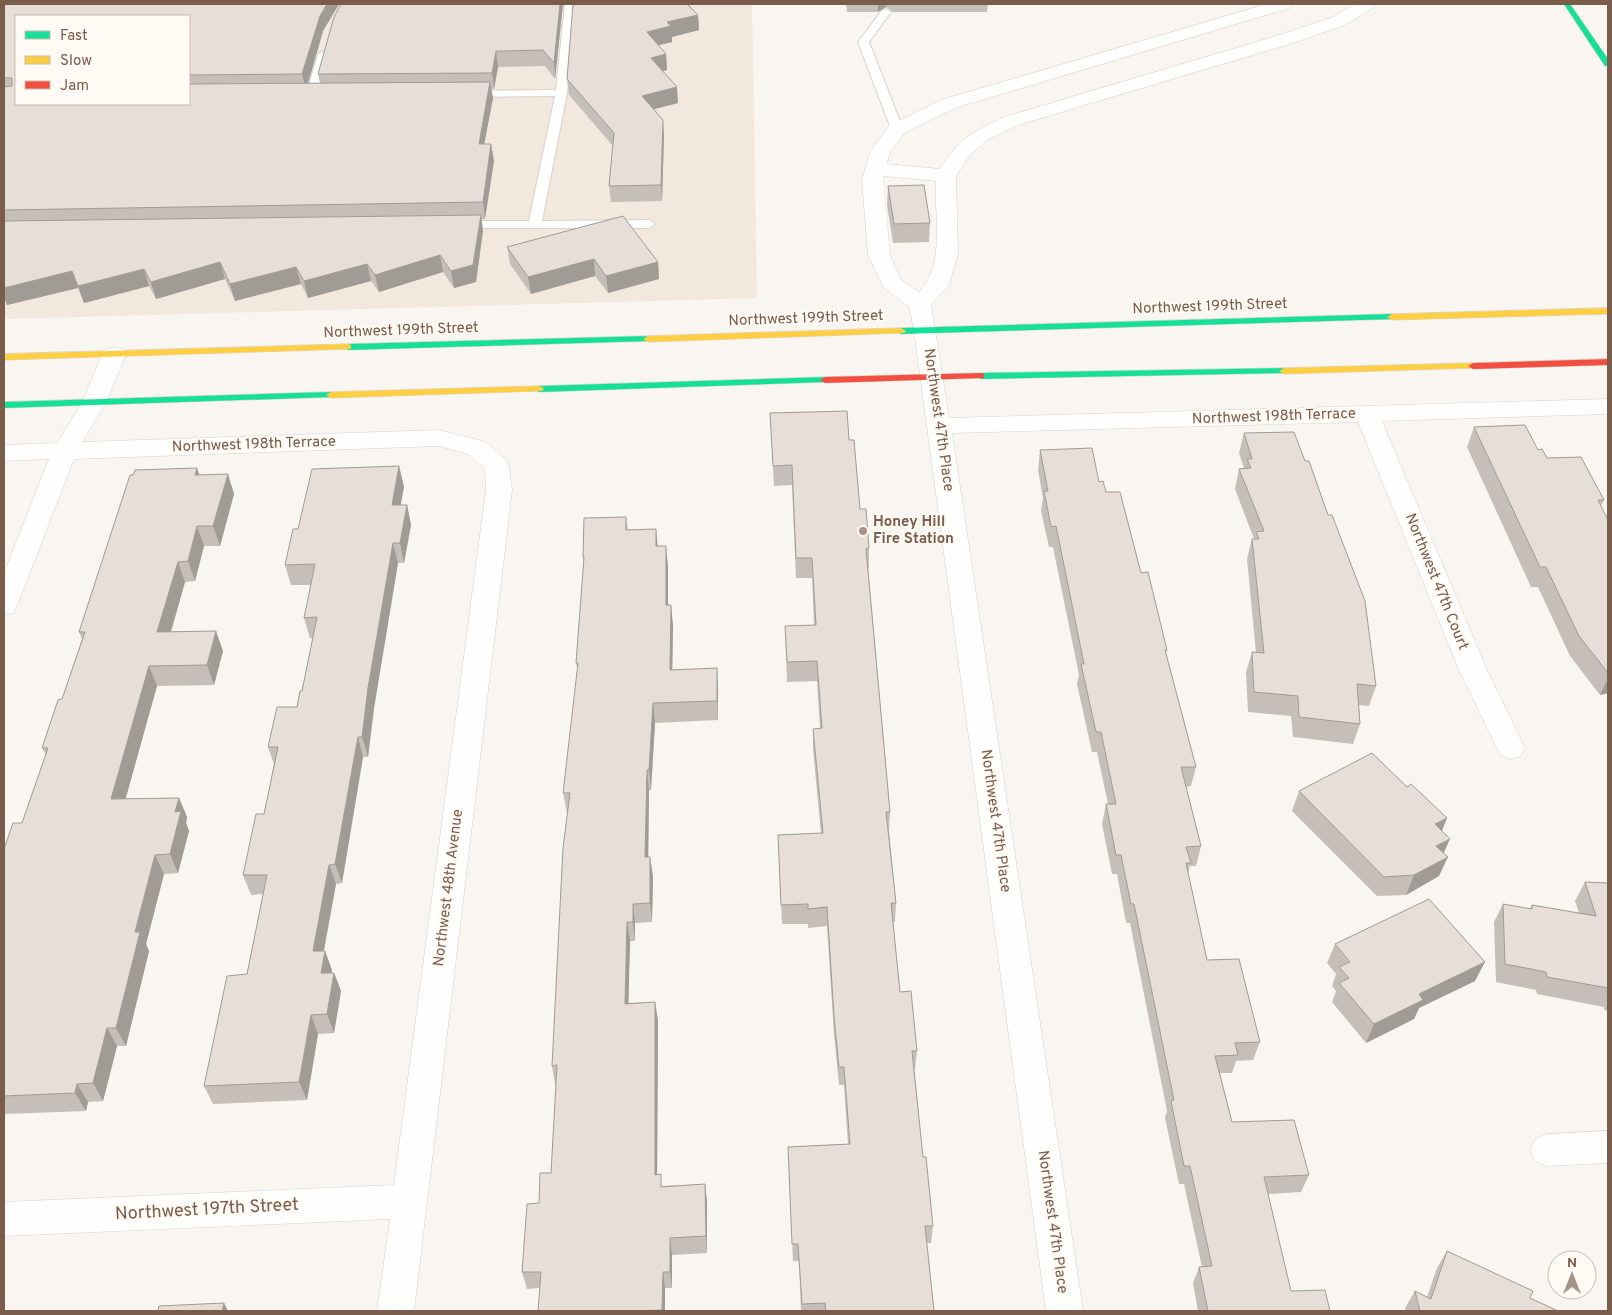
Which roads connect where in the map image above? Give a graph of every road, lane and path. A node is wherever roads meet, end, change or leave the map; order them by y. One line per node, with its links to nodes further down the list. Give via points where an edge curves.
1 (570, 4): 10 (lane)
2 (1284, 4): 6 (street)
3 (1367, 4): 7 (street, via 1339,21)
4 (1567, 4): 9 (main road)
5 (886, 12): 13 (lane, via 863,42)
6 (1243, 17): 7 (street); 13 (street, via 948,104)
7 (1283, 40): 15 (street, via 1011,121 980,136 962,151)
8 (327, 41): 12 (lane)
9 (1608, 64)
10 (560, 93): 11 (lane); 16 (lane)
11 (461, 94)
12 (312, 95)
13 (897, 129): 14 (street, via 880,152)
14 (875, 168): 15 (street); 20 (street, via 872,180 879,256 892,283)
15 (946, 176): 20 (street, via 947,254 938,285)
16 (535, 224): 17 (lane); 18 (lane)
17 (649, 224)
18 (446, 225)
19 (1608, 311): 20 (main road, Northwest 199th Street)
20 (922, 317): 21 (main road, Northwest 199th Street); 24 (street, Northwest 47th Place)
21 (114, 354): 22 (main road, Northwest 199th Street); 25 (street)
22 (4, 357)
23 (1608, 362): 24 (main road)
24 (932, 377): 25 (main road); 29 (street, Northwest 47th Place)
25 (94, 403): 26 (main road); 30 (street)
26 (4, 405)
27 (1608, 407): 28 (street, Northwest 198th Terrace)
28 (1366, 414): 29 (street, Northwest 198th Terrace); 34 (street, Northwest 47th Court, via 1473,670)
29 (939, 426): 40 (street, Northwest 47th Place)
30 (64, 452): 31 (street, Northwest 198th Terrace); 32 (street, Northwest 198th Terrace, via 439,438 478,448); 33 (street)
31 (4, 454)
32 (497, 466): 37 (street, Northwest 48th Avenue, via 499,490)
33 (4, 606)
34 (1511, 748)
35 (1608, 1148): 36 (street)
36 (1547, 1150)
37 (410, 1201): 38 (street, Northwest 197th Street); 39 (street, Northwest 48th Avenue)
38 (4, 1219)
39 (396, 1311)
40 (1064, 1311)

